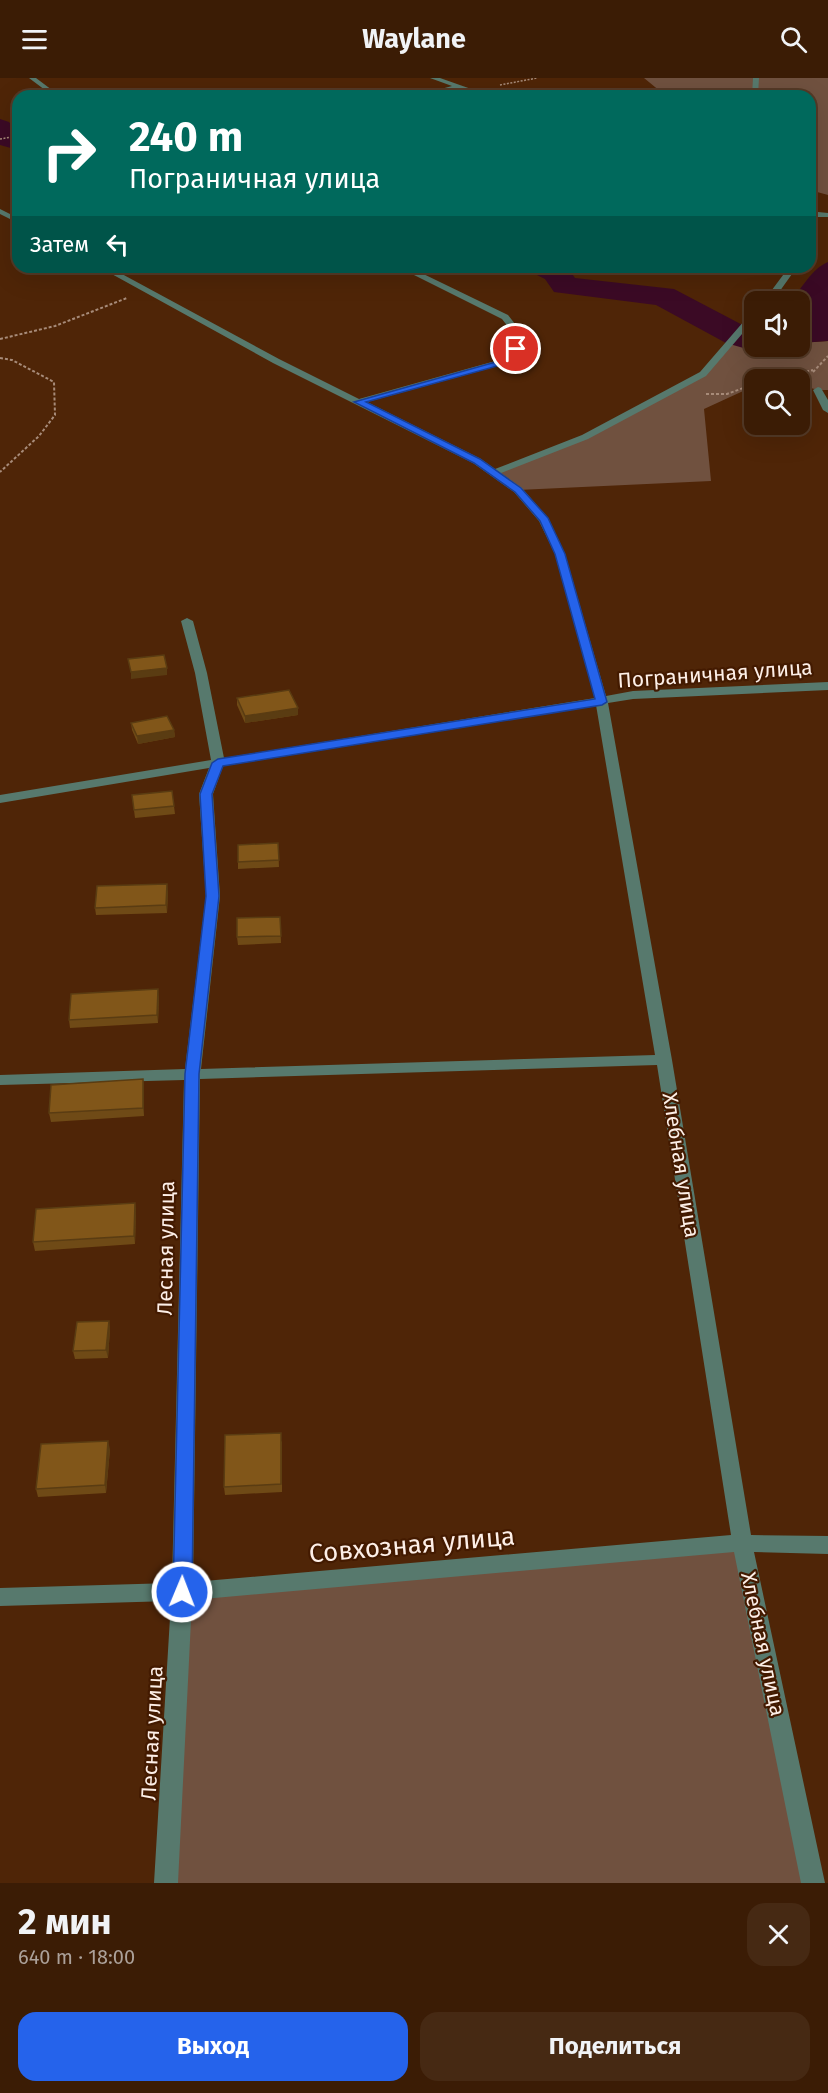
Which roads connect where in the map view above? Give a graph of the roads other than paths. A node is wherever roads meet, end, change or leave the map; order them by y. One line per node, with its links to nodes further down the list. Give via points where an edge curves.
1 (32, 78): 4 (street)
2 (433, 78): 3 (street)
3 (458, 87): 5 (street); 6 (street)
4 (49, 90)
5 (445, 90)
6 (468, 90)
7 (114, 273): 13 (street, Хлебная улица)
8 (414, 273): 13 (street, via 505,317 522,338 509,360)
9 (789, 273): 10 (street)
10 (775, 291)
11 (744, 327): 15 (street, via 703,374 585,437)
12 (818, 390): 14 (street)
13 (358, 402): 15 (street, Хлебная улица, via 477,461)
14 (828, 410)
15 (493, 473): 18 (street, Хлебная улица, via 518,490 544,520 560,554)
16 (187, 621): 19 (street)
17 (828, 686): 18 (street, Пограничная улица, via 633,695)
18 (602, 702): 19 (street, Пограничная улица); 21 (street, Хлебная улица)
19 (218, 763): 20 (street, Пограничная улица); 22 (street, Лесная улица, via 206,794 213,896)
20 (0, 800)
21 (664, 1060): 22 (street); 24 (street, Хлебная улица)
22 (192, 1074): 23 (street); 26 (street, Лесная улица)
23 (0, 1080)
24 (742, 1544): 25 (street, Совхозная улица); 26 (street, Совхозная улица); 29 (street, Хлебная улица)
25 (828, 1545)
26 (182, 1592): 27 (street, Совхозная улица); 28 (street, Лесная улица)
27 (0, 1598)
28 (166, 1883)
29 (813, 1883)

